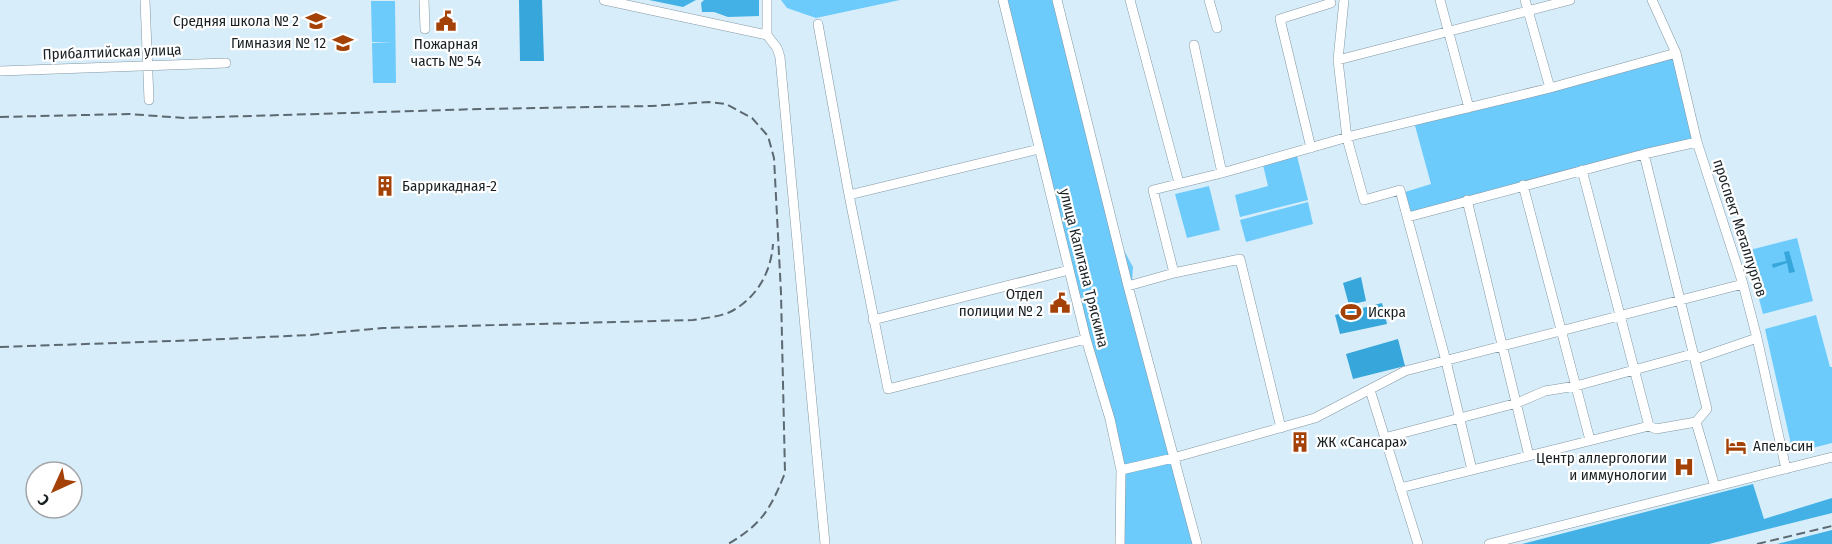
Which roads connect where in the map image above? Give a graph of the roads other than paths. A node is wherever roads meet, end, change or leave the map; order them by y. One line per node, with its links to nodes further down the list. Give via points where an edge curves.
1 (145, 0): 25 (street)
2 (424, 0): 18 (street)
3 (604, 0): 20 (street)
4 (767, 0): 20 (street)
5 (1003, 0): 33 (street, улица Капитана Тряскина)
6 (1057, 0): 45 (street)
7 (1130, 0): 37 (street)
8 (1209, 0): 17 (street)
9 (1344, 0): 23 (street)
10 (1440, 0): 19 (street)
11 (1525, 0): 15 (street)
12 (1570, 0): 15 (street)
13 (1652, 0): 22 (street, проспект Металлургов)
14 (1331, 3): 32 (street, via 1280,19)
15 (1528, 11): 19 (street); 27 (street)
16 (818, 24): 39 (street)
17 (1217, 28)
18 (425, 29)
19 (1449, 32): 23 (street); 29 (street)
20 (767, 35): 73 (street, via 780,57)
21 (1194, 45): 36 (street)
22 (1676, 53): 27 (street); 31 (street, проспект Металлургов)
23 (1338, 60): 30 (street)
24 (226, 63): 25 (street, Прибалтийская улица)
25 (147, 66): 26 (street, Прибалтийская улица); 28 (street)
26 (0, 71)
27 (1550, 88): 29 (street)
28 (149, 100)
29 (1469, 108): 30 (street)
30 (1347, 138): 32 (street); 41 (street, via 1365,200 1400,190)
31 (1697, 142): 34 (street); 44 (street, проспект Металлургов)
32 (1311, 148): 36 (street)
33 (1039, 149): 39 (street); 42 (street, улица Капитана Тряскина)
34 (1644, 154): 35 (street); 46 (street)
35 (1582, 170): 38 (street); 47 (street)
36 (1222, 173): 37 (street)
37 (1179, 183): 43 (street, via 1153,190)
38 (1523, 185): 40 (street); 49 (street)
39 (849, 195): 48 (street)
40 (1467, 200): 41 (street); 52 (street)
41 (1408, 217): 54 (street)
42 (1069, 270): 48 (street); 51 (street, улица Капитана Тряскина)
43 (1174, 273): 45 (street); 62 (street, via 1240,259)
44 (1743, 284): 46 (street); 50 (street, проспект Металлургов)
45 (1128, 286): 67 (street)
46 (1680, 302): 47 (street); 53 (street)
47 (1620, 317): 49 (street); 55 (street)
48 (873, 320): 51 (street, via 888,389)
49 (1562, 331): 52 (street); 56 (street)
50 (1757, 338): 53 (street, via 1699,358); 68 (street, проспект Металлургов)
51 (1086, 339): 69 (street, улица Капитана Тряскина)
52 (1503, 346): 54 (street); 58 (street)
53 (1692, 354): 55 (street); 60 (street, via 1707,409)
54 (1446, 361): 57 (street, via 1405,371); 59 (street)
55 (1635, 369): 56 (street); 61 (street)
56 (1576, 386): 58 (street, via 1545,391); 64 (street)
57 (1370, 390): 62 (street, via 1315,418); 63 (street)
58 (1517, 403): 59 (street); 65 (street)
59 (1460, 418): 63 (street); 70 (street)
60 (1696, 422): 61 (street, via 1656,429); 71 (street)
61 (1649, 426): 64 (street)
62 (1281, 428): 67 (street)
63 (1384, 438): 72 (street)
64 (1590, 440): 65 (street)
65 (1530, 456): 70 (street)
66 (1832, 457): 68 (street)
67 (1173, 458): 69 (street); 75 (street)
68 (1786, 469): 71 (street)
69 (1121, 470): 74 (street, улица Капитана Тряскина)
70 (1472, 470): 72 (street)
71 (1715, 487): 77 (street)
72 (1400, 488): 76 (street)
73 (825, 544)
74 (1120, 544)
75 (1197, 544)
76 (1418, 544)
77 (1489, 544)

